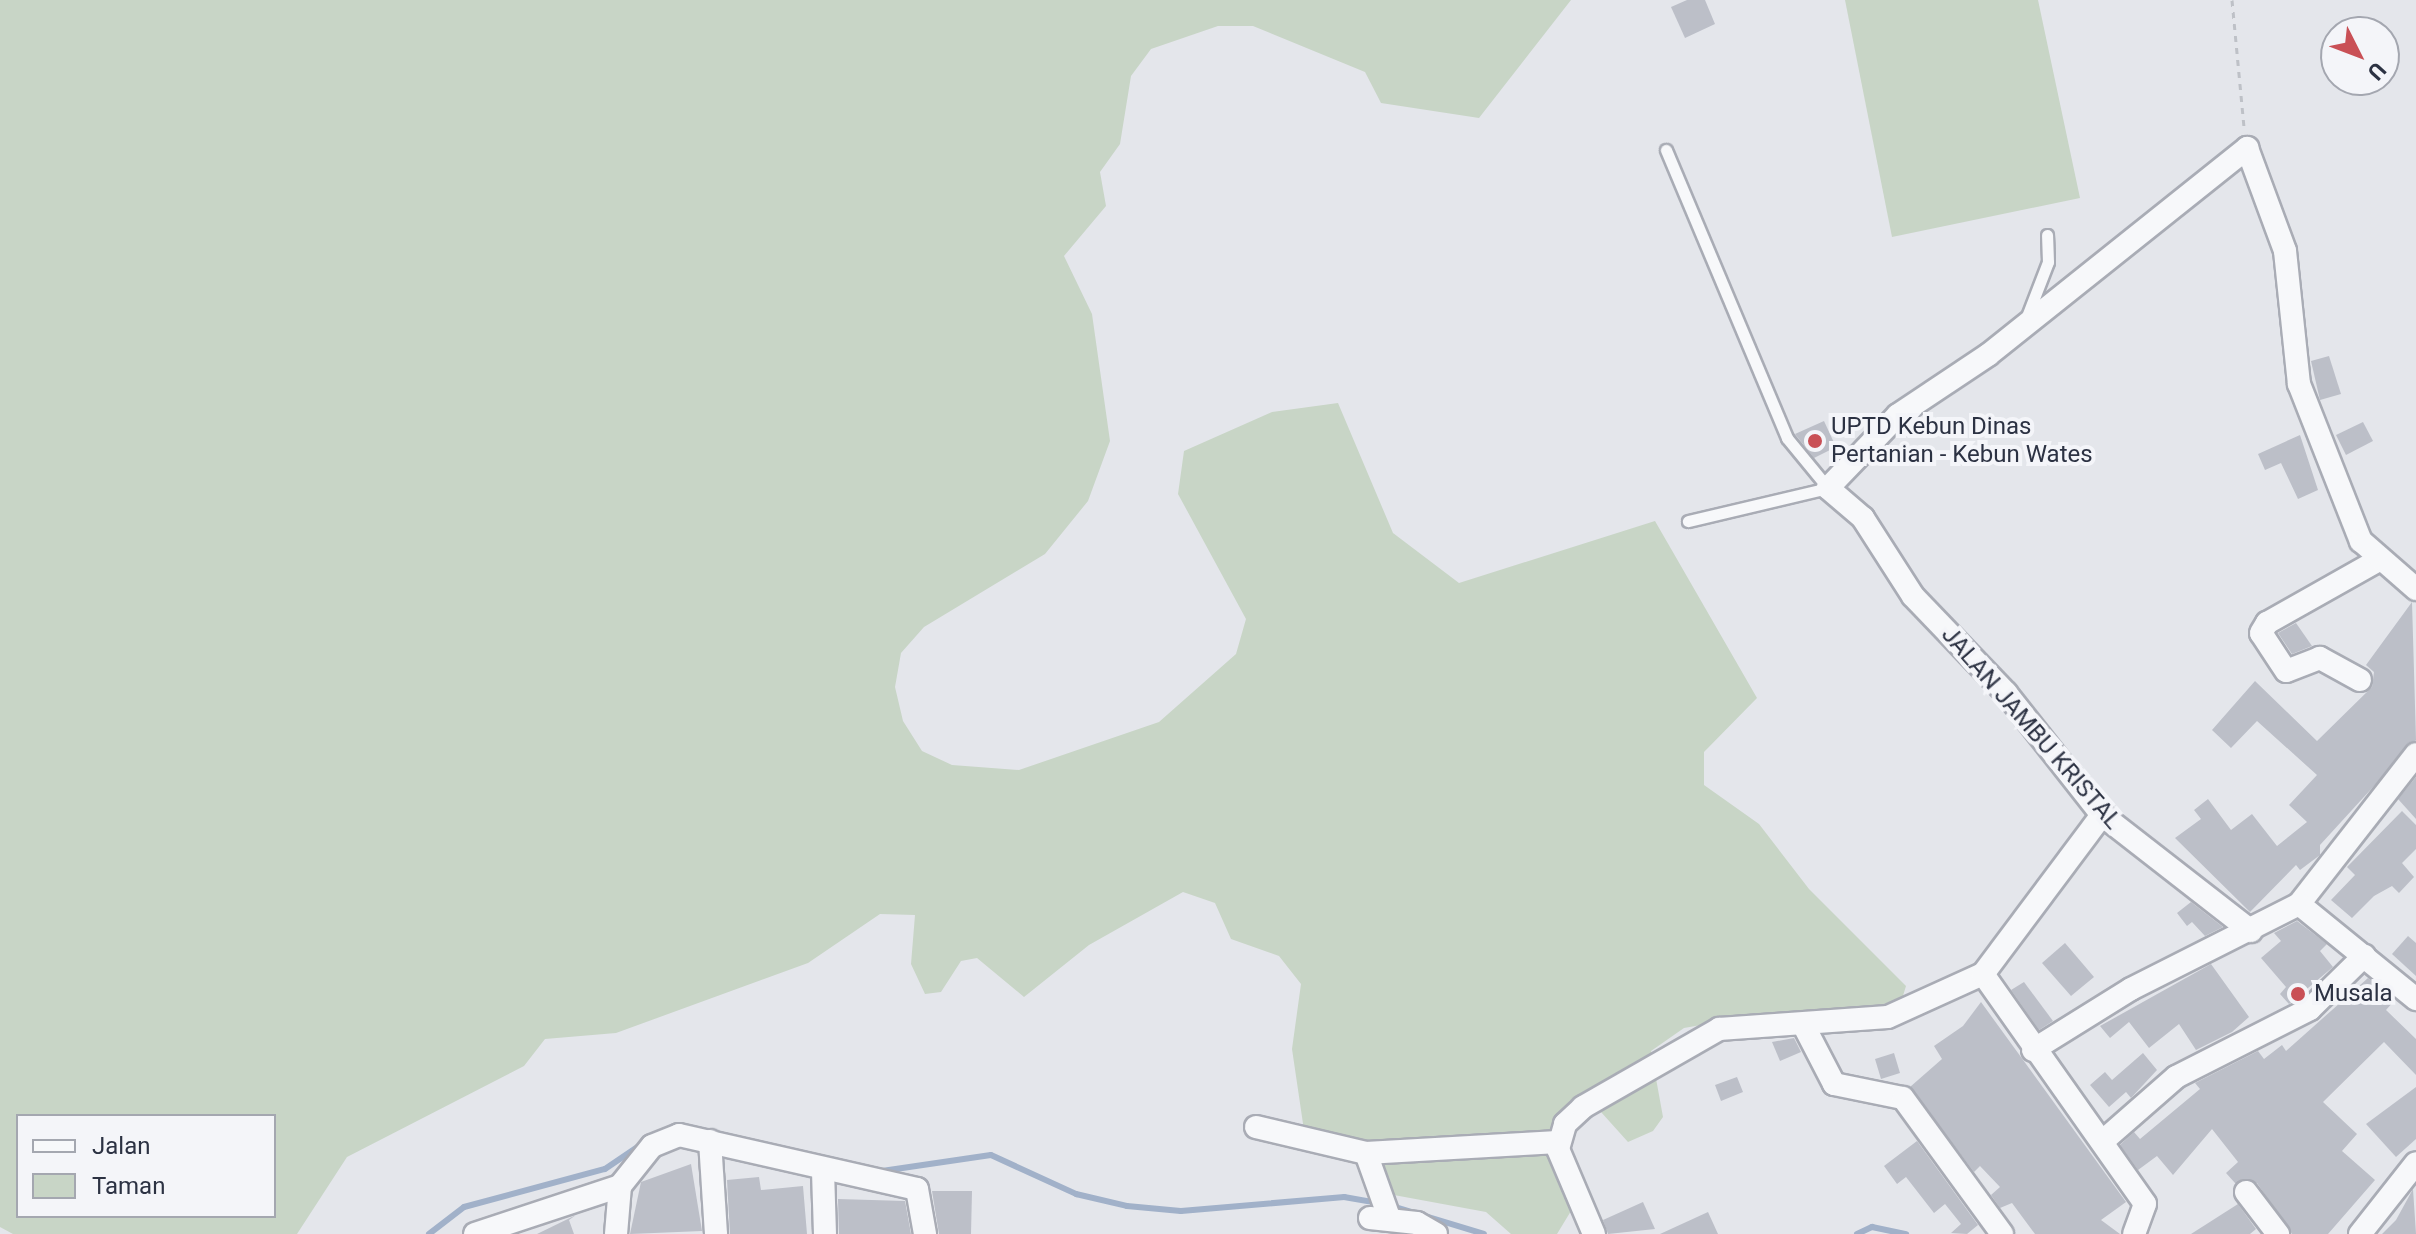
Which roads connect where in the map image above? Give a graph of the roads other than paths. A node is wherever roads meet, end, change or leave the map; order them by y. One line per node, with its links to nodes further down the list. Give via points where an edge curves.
1 (1666, 150): 4 (lane, via 1787,438)
2 (2047, 235): 3 (lane, via 2048,262)
3 (2023, 327): 4 (street, via 1898,415); 6 (street, via 2247,148 2285,251 2299,384 2361,541)
4 (1828, 488): 5 (lane); 10 (street, JALAN JAMBU KRISTAL, via 1863,518 1913,596 2006,693)
5 (1688, 521)
6 (2377, 561): 7 (street); 8 (street, via 2267,623 2261,633 2286,671 2320,658)
7 (2416, 589)
8 (2360, 680)
9 (2416, 754): 11 (street)
10 (2102, 815): 12 (street, JALAN JAMBU KRISTAL); 14 (street)
11 (2299, 904): 12 (street); 13 (street)
12 (2251, 931): 17 (street, via 2131,989)
13 (2364, 956): 15 (street); 20 (street, via 2310,1009 2176,1077)
14 (1983, 974): 16 (street, via 1888,1017); 17 (street)
15 (2416, 999)
16 (1805, 1028): 21 (street, via 1745,1026 1693,1039 1583,1107); 34 (street, via 1834,1084 1903,1098)
17 (2033, 1050): 20 (street)
18 (1256, 1127): 22 (street)
19 (710, 1141): 24 (street); 25 (street, via 667,1137); 29 (street)
20 (2103, 1141): 35 (street, via 2145,1204)
21 (1558, 1142): 22 (street); 33 (street)
22 (1366, 1153): 32 (street, via 1382,1211)
23 (2416, 1163): 37 (street)
24 (823, 1171): 30 (street); 31 (street, via 917,1189)
25 (620, 1186): 27 (street); 28 (street)
26 (2246, 1192): 36 (street)
27 (475, 1234)
28 (616, 1234)
29 (716, 1234)
30 (825, 1234)
31 (925, 1234)
32 (1436, 1234)
33 (1594, 1234)
34 (2002, 1234)
35 (2134, 1234)
36 (2278, 1234)
37 (2360, 1234)

